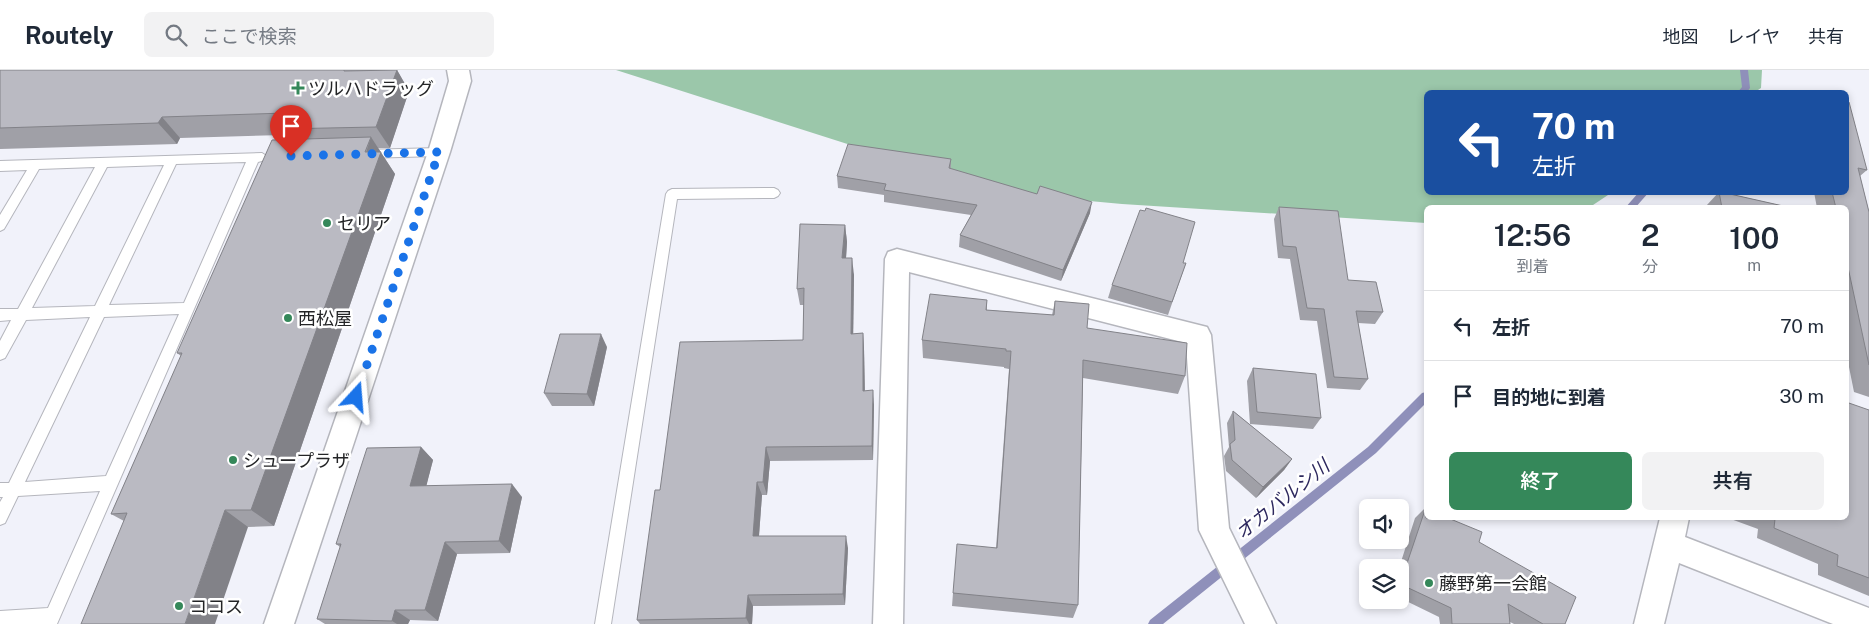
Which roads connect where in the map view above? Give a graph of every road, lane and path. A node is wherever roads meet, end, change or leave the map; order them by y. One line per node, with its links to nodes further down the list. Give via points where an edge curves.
1 (458, 70): 2 (street, via 460,81)
2 (439, 152): 3 (lane); 24 (street)
3 (351, 154)
4 (273, 157): 5 (lane)
5 (254, 158): 6 (lane); 12 (lane)
6 (172, 160): 7 (lane); 13 (lane)
7 (104, 162): 8 (lane); 14 (lane)
8 (36, 164): 9 (lane); 11 (lane)
9 (0, 166)
10 (774, 193): 25 (lane, via 672,194)
11 (0, 226)
12 (187, 308): 13 (lane); 17 (lane)
13 (99, 312): 14 (lane); 18 (lane)
14 (21, 314): 15 (lane); 16 (lane)
15 (0, 315)
16 (0, 354)
17 (111, 483): 18 (lane); 22 (lane)
18 (7, 489): 19 (lane)
19 (0, 518)
20 (1672, 531): 23 (street); 28 (street)
21 (0, 619): 22 (lane)
22 (51, 620)
23 (1869, 622)
24 (279, 624)
25 (603, 624)
26 (888, 624): 27 (street, via 897,259 1198,335 1214,530)
27 (1261, 624)
28 (1649, 624)

